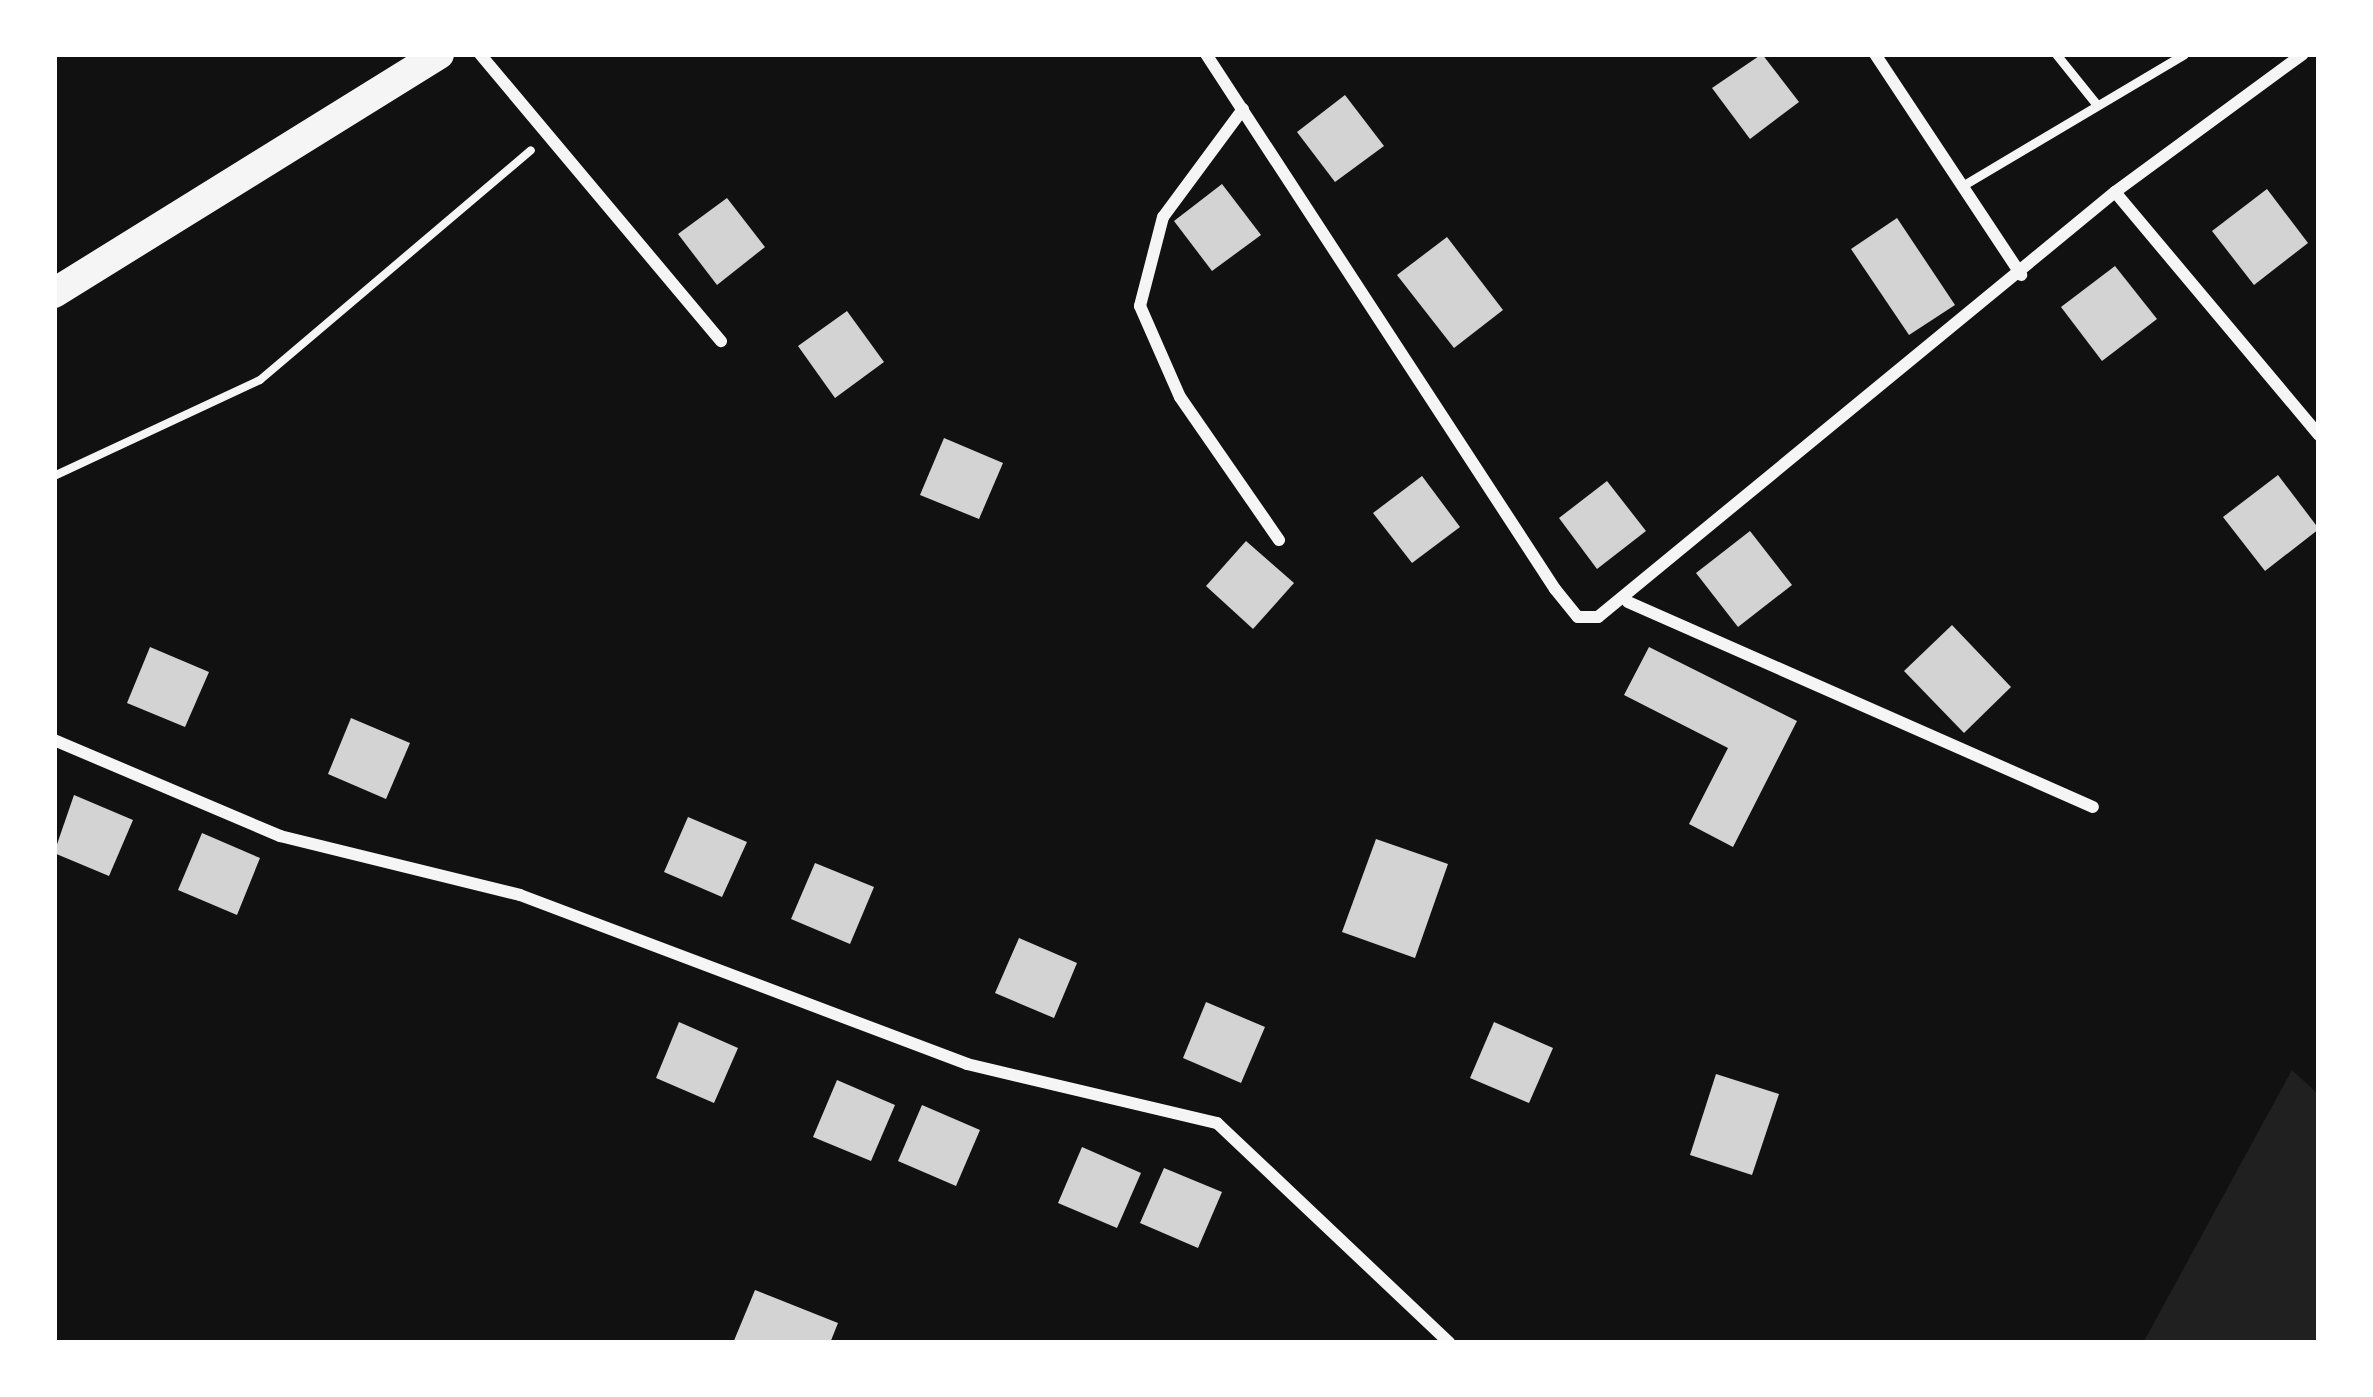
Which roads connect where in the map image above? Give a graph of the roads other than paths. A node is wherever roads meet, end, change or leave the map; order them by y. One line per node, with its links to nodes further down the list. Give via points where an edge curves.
1 (439, 54): 13 (main road)
2 (480, 54): 14 (street)
3 (1207, 54): 9 (street)
4 (1875, 54): 10 (street)
5 (2056, 54): 8 (lane)
6 (2184, 54): 8 (lane)
7 (2303, 54): 11 (street)
8 (2097, 105): 10 (lane)
9 (1243, 109): 16 (street, via 1163,217 1140,306 1180,397); 17 (street, via 1578,617)
10 (1962, 186): 12 (street)
11 (2115, 192): 12 (street); 15 (street)
12 (2021, 275): 17 (street)
13 (54, 293)
14 (721, 341)
15 (2319, 435)
16 (1279, 540)
17 (1628, 602): 19 (street)
18 (54, 740): 20 (street, via 280,836 520,895 967,1064 1217,1123)
19 (2092, 807)
20 (1450, 1343)

